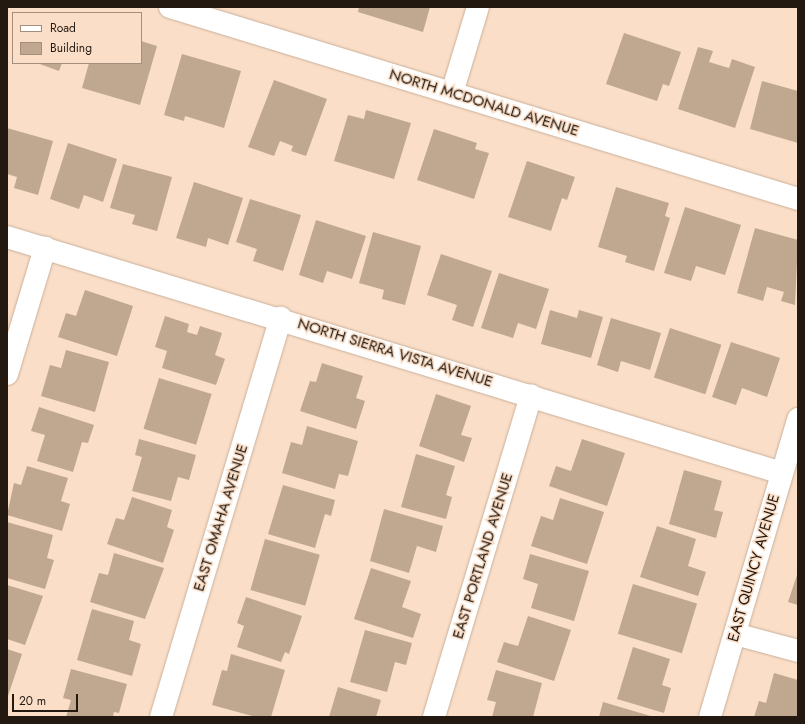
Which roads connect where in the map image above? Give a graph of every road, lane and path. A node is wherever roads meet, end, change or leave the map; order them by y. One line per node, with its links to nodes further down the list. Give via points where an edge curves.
1 (478, 7): 3 (street)
2 (184, 9): 3 (street, NORTH MCDONALD AVENUE)
3 (452, 93): 4 (street, NORTH MCDONALD AVENUE)
4 (798, 199)
5 (7, 237): 6 (street, NORTH SIERRA VISTA AVENUE)
6 (44, 248): 7 (street, NORTH SIERRA VISTA AVENUE); 8 (street)
7 (281, 318): 9 (street, NORTH SIERRA VISTA AVENUE); 14 (street, EAST OMAHA AVENUE)
8 (7, 374)
9 (531, 395): 11 (street, NORTH SIERRA VISTA AVENUE); 15 (street, EAST PORTLAND AVENUE)
10 (798, 419): 11 (street, EAST QUINCY AVENUE)
11 (782, 472): 12 (street, EAST QUINCY AVENUE)
12 (735, 634): 13 (street); 16 (street, EAST QUINCY AVENUE)
13 (798, 652)
14 (161, 717)
15 (434, 717)
16 (710, 717)

